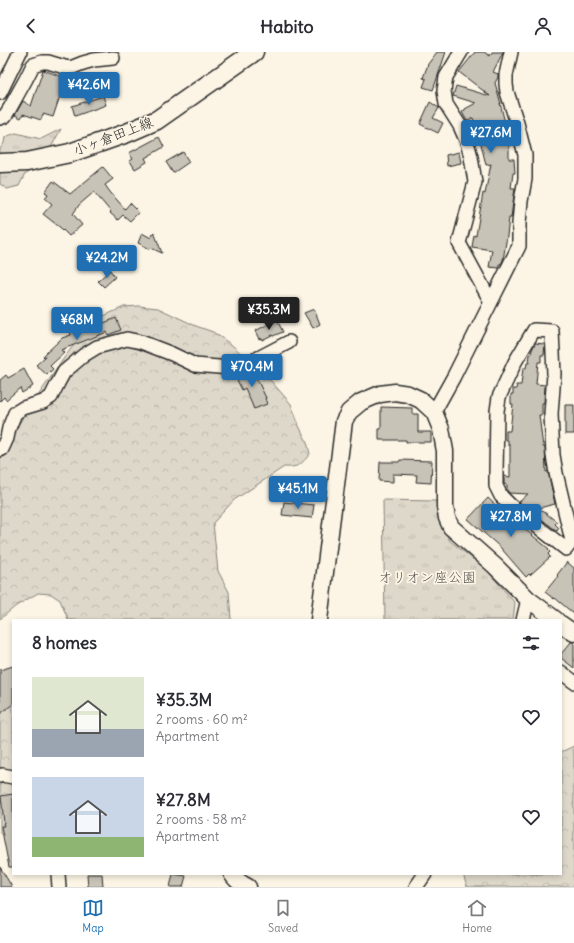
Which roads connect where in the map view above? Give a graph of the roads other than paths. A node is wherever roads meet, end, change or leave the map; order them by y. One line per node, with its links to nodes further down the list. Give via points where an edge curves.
1 (20, 52): 6 (street)
2 (254, 52): 8 (main road, 小ヶ倉田上線, via 157,120 70,153 27,162)
3 (461, 52): 9 (street, via 446,77 444,91 446,104 467,142 475,182 459,243)
4 (510, 52): 9 (street, via 506,84 525,155 525,179 519,223 519,246)
5 (113, 58): 7 (street, via 83,62 68,68 48,62 33,65 10,108 5,116)
6 (0, 93)
7 (0, 118)
8 (0, 163)
9 (491, 302): 11 (street)
10 (289, 342): 12 (street, via 245,365 230,368 195,365 141,342 127,339 97,347 64,372 51,397 15,413)
11 (434, 412): 14 (street, via 441,429 445,451 445,506 451,527); 15 (street, via 421,400 395,392 380,394 348,412 344,421)
12 (0, 450)
13 (570, 552): 13 (street, via 572,540 553,455 552,331 534,330 515,362 499,397 496,486 510,505)
14 (528, 599): 16 (street); 17 (street)
15 (319, 619)
16 (523, 619)
17 (555, 619)
18 (562, 625): 19 (street)
19 (574, 633)
20 (562, 673): 21 (street)
21 (574, 682)
22 (0, 776): 23 (street)
23 (12, 777)
24 (58, 875): 27 (street)
25 (233, 875): 28 (street)
26 (424, 875): 29 (street)
27 (59, 887)
28 (248, 887)
29 (416, 887)

